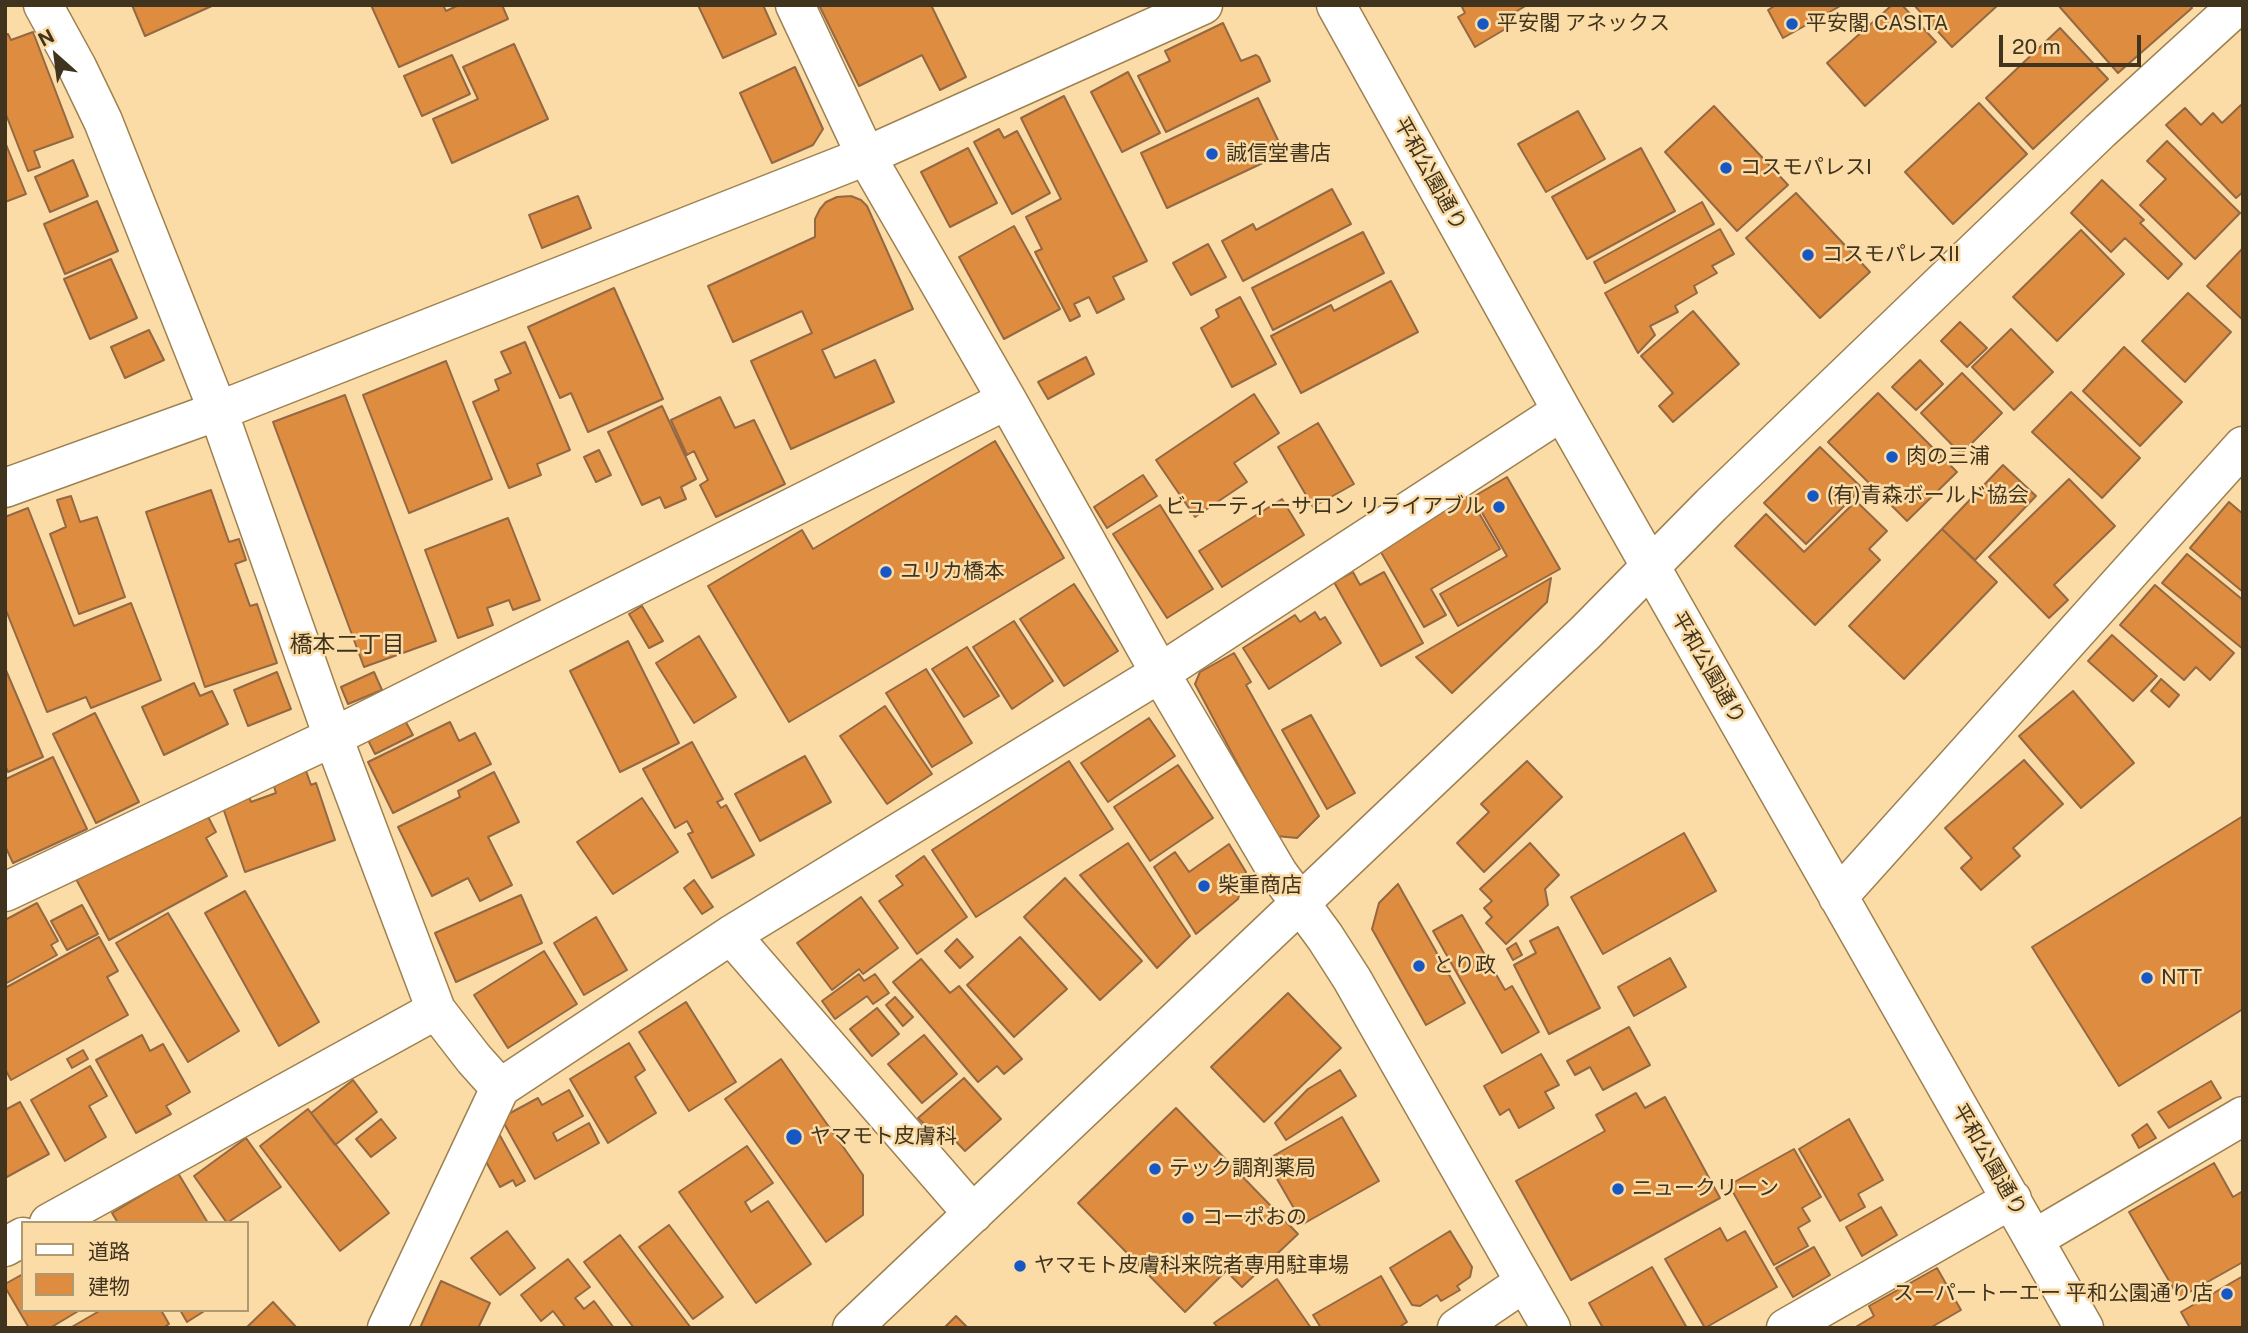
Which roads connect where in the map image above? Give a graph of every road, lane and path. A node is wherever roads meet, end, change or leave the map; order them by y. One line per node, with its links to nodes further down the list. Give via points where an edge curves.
1 (43, 5): 8 (street, via 103,121)
2 (795, 5): 6 (street)
3 (1203, 5): 6 (street)
4 (1336, 5): 9 (street, 平和公園通り)
5 (2238, 5): 12 (street, via 2090,141)
6 (866, 156): 7 (street); 8 (street)
7 (1007, 400): 13 (street); 14 (street)
8 (218, 411): 11 (street); 14 (street)
9 (1562, 411): 12 (street, 平和公園通り); 13 (street)
10 (2243, 446): 16 (street)
11 (5, 488)
12 (1651, 568): 16 (street, 平和公園通り); 17 (street)
13 (1160, 673): 17 (street); 18 (street)
14 (332, 737): 15 (street); 19 (street)
15 (5, 892)
16 (1838, 897): 22 (street, 平和公園通り)
17 (1300, 904): 23 (street); 28 (street, via 1352,979)
18 (731, 935): 20 (street); 23 (street)
19 (436, 1010): 20 (street); 24 (street)
20 (500, 1088): 29 (street)
21 (2243, 1116): 26 (street)
22 (2012, 1199): 26 (street, 平和公園通り); 33 (street)
23 (973, 1214): 30 (street)
24 (54, 1221)
25 (21, 1238): 27 (street)
26 (2034, 1239): 34 (street, 平和公園通り)
27 (5, 1247)
28 (1525, 1282): 31 (street); 32 (street)
29 (387, 1328)
30 (852, 1328)
31 (1457, 1328)
32 (1551, 1328)
33 (1786, 1328)
34 (2084, 1328)

